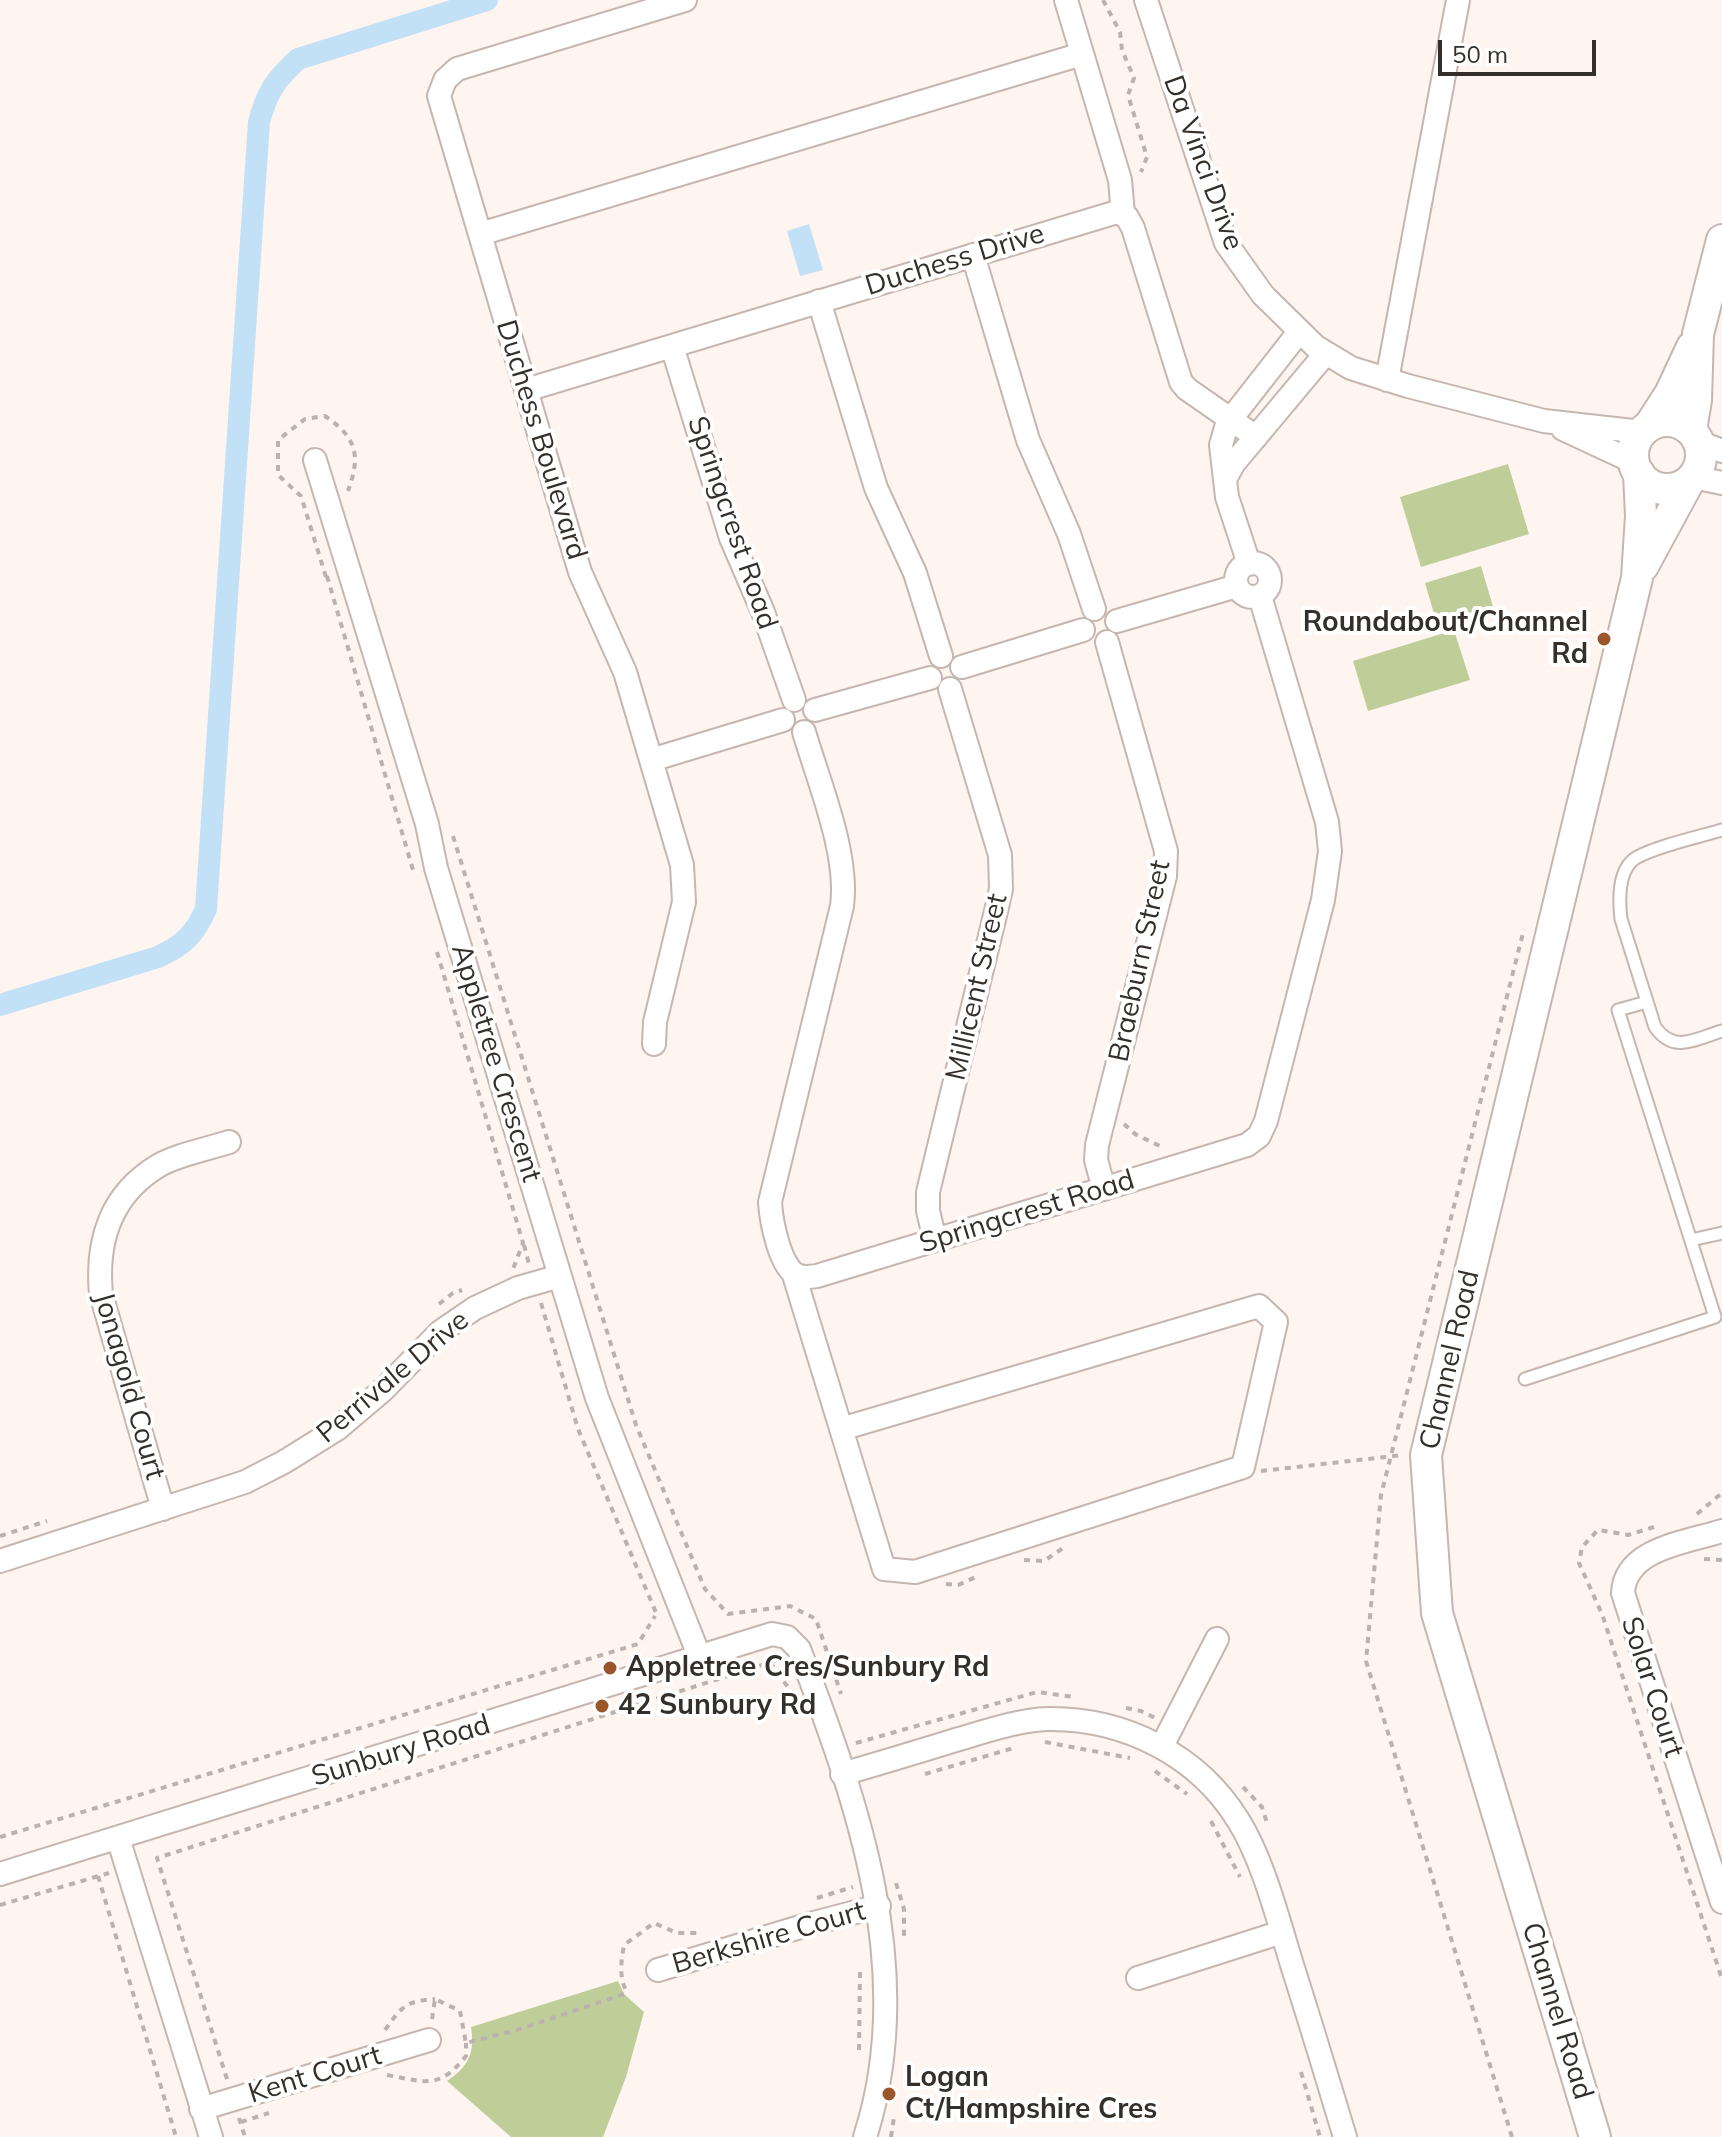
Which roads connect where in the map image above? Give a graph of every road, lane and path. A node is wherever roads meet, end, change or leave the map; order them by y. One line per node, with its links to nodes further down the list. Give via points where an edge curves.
1 (685, 0): 9 (street, Duchess Boulevard, via 462,68 445,80 441,106)
2 (1066, 0): 6 (street)
3 (1103, 0): 7 (path, via 1134,78 1128,95 1147,157)
4 (1146, 0): 13 (street, Da Vinci Drive, via 1226,243 1263,295)
5 (1458, 0): 17 (street)
6 (1082, 54): 8 (street, via 1120,180); 9 (street)
7 (1140, 173)
8 (1123, 214): 11 (street, Duchess Drive, via 1111,212); 19 (street, via 1133,228 1181,382)
9 (480, 234): 18 (street, Duchess Boulevard)
10 (1722, 240): 14 (street)
11 (973, 255): 12 (street, Duchess Drive); 35 (street, via 1028,440)
12 (819, 301): 15 (street, Duchess Drive); 39 (street, via 876,488 915,573)
13 (1299, 332): 16 (street, Da Vinci Drive); 19 (street)
14 (1698, 334): 21 (street, via 1670,394); 23 (street, via 1696,400)
15 (672, 346): 18 (street, Duchess Drive); 43 (street, Springcrest Road, via 731,538)
16 (1326, 353): 17 (street, Da Vinci Drive); 22 (street)
17 (1387, 380): 20 (street, Da Vinci Drive)
18 (526, 390): 47 (street, Duchess Boulevard, via 580,572 621,661)
19 (1232, 418): 22 (street); 26 (street, via 1221,445)
20 (1544, 421): 21 (street, Da Vinci Drive); 25 (street, Da Vinci Drive)
21 (1646, 429): 23 (street, via 1664,421 1679,422); 25 (street, via 1636,441)
22 (1256, 437): 26 (street)
23 (1704, 441): 27 (street)
24 (315, 460): 30 (street, Appletree Crescent)
25 (1637, 468): 27 (street, via 1657,487); 32 (street, Channel Road)
26 (1225, 479): 29 (street)
27 (1702, 480): 32 (street, Channel Road, via 1665,521)
28 (348, 491): 31 (path, via 356,459 346,430 325,416 305,419 278,440 278,475 301,496)
29 (1249, 564): 33 (street, via 1237,575); 34 (street, via 1268,572 1270,583)
30 (348, 569): 31 (path); 64 (street, Appletree Crescent)
31 (326, 577): 50 (path)
32 (1637, 578): 69 (street, Channel Road)
33 (1237, 586): 34 (street, via 1244,595); 36 (street)
34 (1260, 596): 57 (street, Springcrest Road, via 1327,822 1329,869 1259,1136 1247,1145)
35 (1094, 609): 36 (street, via 1108,610); 37 (street, via 1085,615)
36 (1117, 621): 38 (street, via 1117,631)
37 (1083, 630): 38 (street, via 1095,642); 40 (street)
38 (1107, 642): 58 (street, Braeburn Street, via 1166,851 1165,876 1097,1145)
39 (941, 656): 40 (street, via 956,658); 41 (street, via 930,667)
40 (962, 667): 42 (street, via 962,678)
41 (930, 678): 42 (street, via 936,686); 44 (street)
42 (950, 689): 60 (street, Millicent Street, via 1002,873 928,1192)
43 (794, 700): 44 (street, via 805,700); 45 (street)
44 (815, 710): 46 (street, via 814,724)
45 (783, 720): 46 (street, via 793,732); 47 (street)
46 (804, 732): 63 (street, via 840,854 844,889 770,1202 781,1251)
47 (651, 760): 54 (street, Duchess Boulevard, via 685,880)
48 (450, 825): 80 (path, via 636,1425 705,1589 728,1614 790,1606 816,1619 825,1645)
49 (1722, 830): 52 (lane, via 1633,860 1624,874 1621,919)
50 (415, 880)
51 (433, 940): 62 (path, via 523,1243)
52 (1647, 1002): 53 (lane, via 1655,1027 1671,1043); 61 (lane, via 1618,1010)
53 (1722, 1031)
54 (654, 1044)
55 (1114, 1119): 57 (path, via 1174,1152)
56 (229, 1142): 71 (street, Jonagold Court, via 160,1164 138,1181 104,1233 98,1265 101,1294)
57 (1182, 1165): 58 (street, Springcrest Road)
58 (1104, 1189): 60 (street, Springcrest Road)
59 (1722, 1233): 61 (lane)
60 (935, 1240): 63 (street, Springcrest Road, via 817,1276)
61 (1691, 1240): 67 (lane, via 1715,1317)
62 (511, 1273)
63 (794, 1275): 68 (street)
64 (560, 1276): 71 (street, Perrivale Drive, via 518,1288 440,1332 337,1429 284,1462 245,1482); 81 (street, Appletree Crescent, via 597,1398)
65 (467, 1288): 66 (path)
66 (430, 1312)
67 (1525, 1379)
68 (841, 1429): 70 (street, via 884,1569 915,1572); 70 (street, via 1259,1306 1276,1322)
69 (1426, 1455): 70 (path, via 1250,1472); 128 (street, Channel Road, via 1437,1613)
70 (1243, 1467)
71 (163, 1509): 76 (street, Perrivale Drive)
72 (57, 1518): 74 (path)
73 (1722, 1531): 98 (street, Solar Court, via 1640,1559 1628,1573 1623,1593)
74 (0, 1536)
75 (1722, 1560): 77 (path)
76 (0, 1561)
77 (1691, 1563)
78 (655, 1616): 95 (path, via 638,1644)
79 (1217, 1639): 84 (street)
80 (800, 1651): 81 (street, Sunbury Road, via 787,1637 772,1634); 90 (street); 118 (path, via 157,1858)
81 (700, 1658): 97 (street, Sunbury Road)
82 (1084, 1698): 86 (path, via 1037,1692)
83 (1112, 1704): 84 (path, via 1141,1711)
84 (1167, 1737): 90 (street, via 1045,1719); 108 (street, via 1239,1821)
85 (1038, 1741): 88 (path)
86 (856, 1743)
87 (1023, 1745): 91 (path)
88 (1139, 1759)
89 (1152, 1769): 93 (path)
90 (842, 1774): 107 (street)
91 (915, 1777)
92 (1236, 1779): 96 (path, via 1262,1807)
93 (1190, 1797)
94 (1209, 1819): 102 (path)
95 (0, 1837)
96 (1271, 1837)
97 (118, 1838): 99 (street); 100 (street, Sunbury Road)
98 (1714, 1852): 105 (street, Solar Court)
99 (127, 1867): 101 (path); 119 (street)
100 (0, 1874)
101 (98, 1876): 106 (path); 122 (path)
102 (1241, 1880)
103 (853, 1887): 104 (path)
104 (809, 1900)
105 (1722, 1902)
106 (0, 1905)
107 (879, 1906): 110 (street, Berkshire Court); 125 (street, via 886,2028 875,2108)
108 (1282, 1932): 111 (street); 127 (street)
109 (707, 1933): 115 (path, via 677,1933 654,1923 624,1945 624,1994)
110 (658, 1970)
111 (1138, 1978)
112 (435, 1999): 113 (path, via 413,2000); 114 (path); 115 (path, via 460,2011)
113 (384, 2032)
114 (429, 2040): 118 (street, Kent Court)
115 (466, 2043): 117 (path, via 466,2056 454,2071 430,2083)
116 (1298, 2063): 126 (path)
117 (386, 2074)
118 (234, 2099): 119 (street, Kent Court); 121 (path)
119 (201, 2109): 123 (street)
120 (270, 2113): 121 (path)
121 (241, 2122): 124 (path)
122 (176, 2137)
123 (211, 2137)
124 (245, 2137)
125 (865, 2137)
126 (1320, 2137)
127 (1345, 2137)
128 (1595, 2137)

